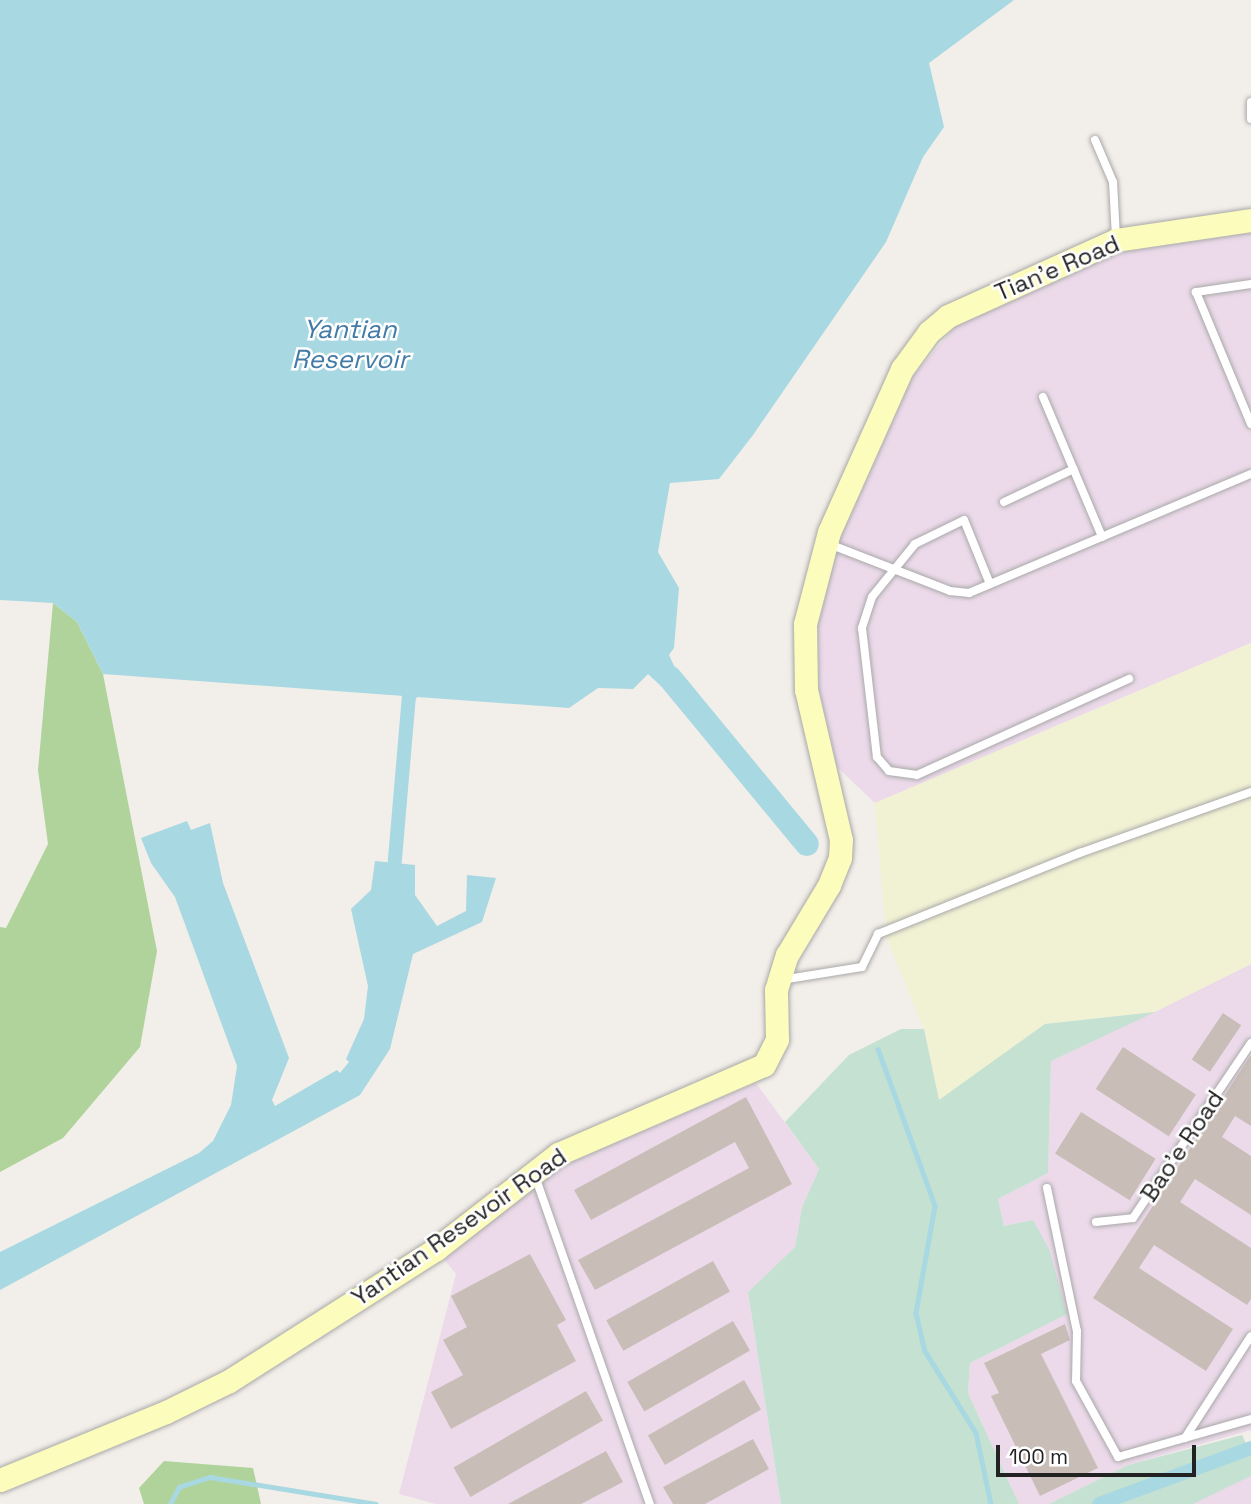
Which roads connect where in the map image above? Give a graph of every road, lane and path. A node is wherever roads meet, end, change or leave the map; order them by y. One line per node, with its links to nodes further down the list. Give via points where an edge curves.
1 (1251, 102): 2 (lane)
2 (1251, 119)
3 (1095, 140): 5 (lane, via 1113,182)
4 (1251, 220): 5 (main road, Tian’e Road)
5 (1116, 240): 7 (main road, Tian’e Road)
6 (1251, 284): 9 (lane, via 1196,292)
7 (948, 316): 14 (main road, Yantian Resevoir Road, via 929,332 902,369)
8 (1043, 397): 10 (lane)
9 (1251, 424)
10 (1074, 469): 12 (lane); 13 (lane)
11 (1251, 474): 13 (lane)
12 (1004, 502)
13 (1102, 537): 16 (lane)
14 (826, 543): 15 (lane); 19 (main road, Yantian Resevoir Road, via 805,624 806,690 841,841 840,858 787,955)
15 (892, 568): 16 (lane, via 950,591 970,593); 16 (lane, via 915,544 964,520); 17 (lane, via 872,597 862,628 877,757 888,771 916,775)
16 (990, 584)
17 (1129, 679)
18 (1251, 792): 19 (lane, via 1080,853 878,934 862,967)
19 (779, 981): 21 (main road, Yantian Resevoir Road, via 777,1039 764,1065 558,1154)
20 (1251, 1043): 23 (lane, Bao’e Road, via 1133,1218)
21 (534, 1172): 27 (main road, Yantian Resevoir Road, via 436,1248 229,1381); 28 (lane)
22 (1047, 1188): 26 (lane, via 1077,1331 1076,1381 1118,1457)
23 (1096, 1222)
24 (1251, 1336): 26 (lane)
25 (1251, 1419): 26 (lane)
26 (1185, 1438)
27 (0, 1480)
28 (650, 1504)

